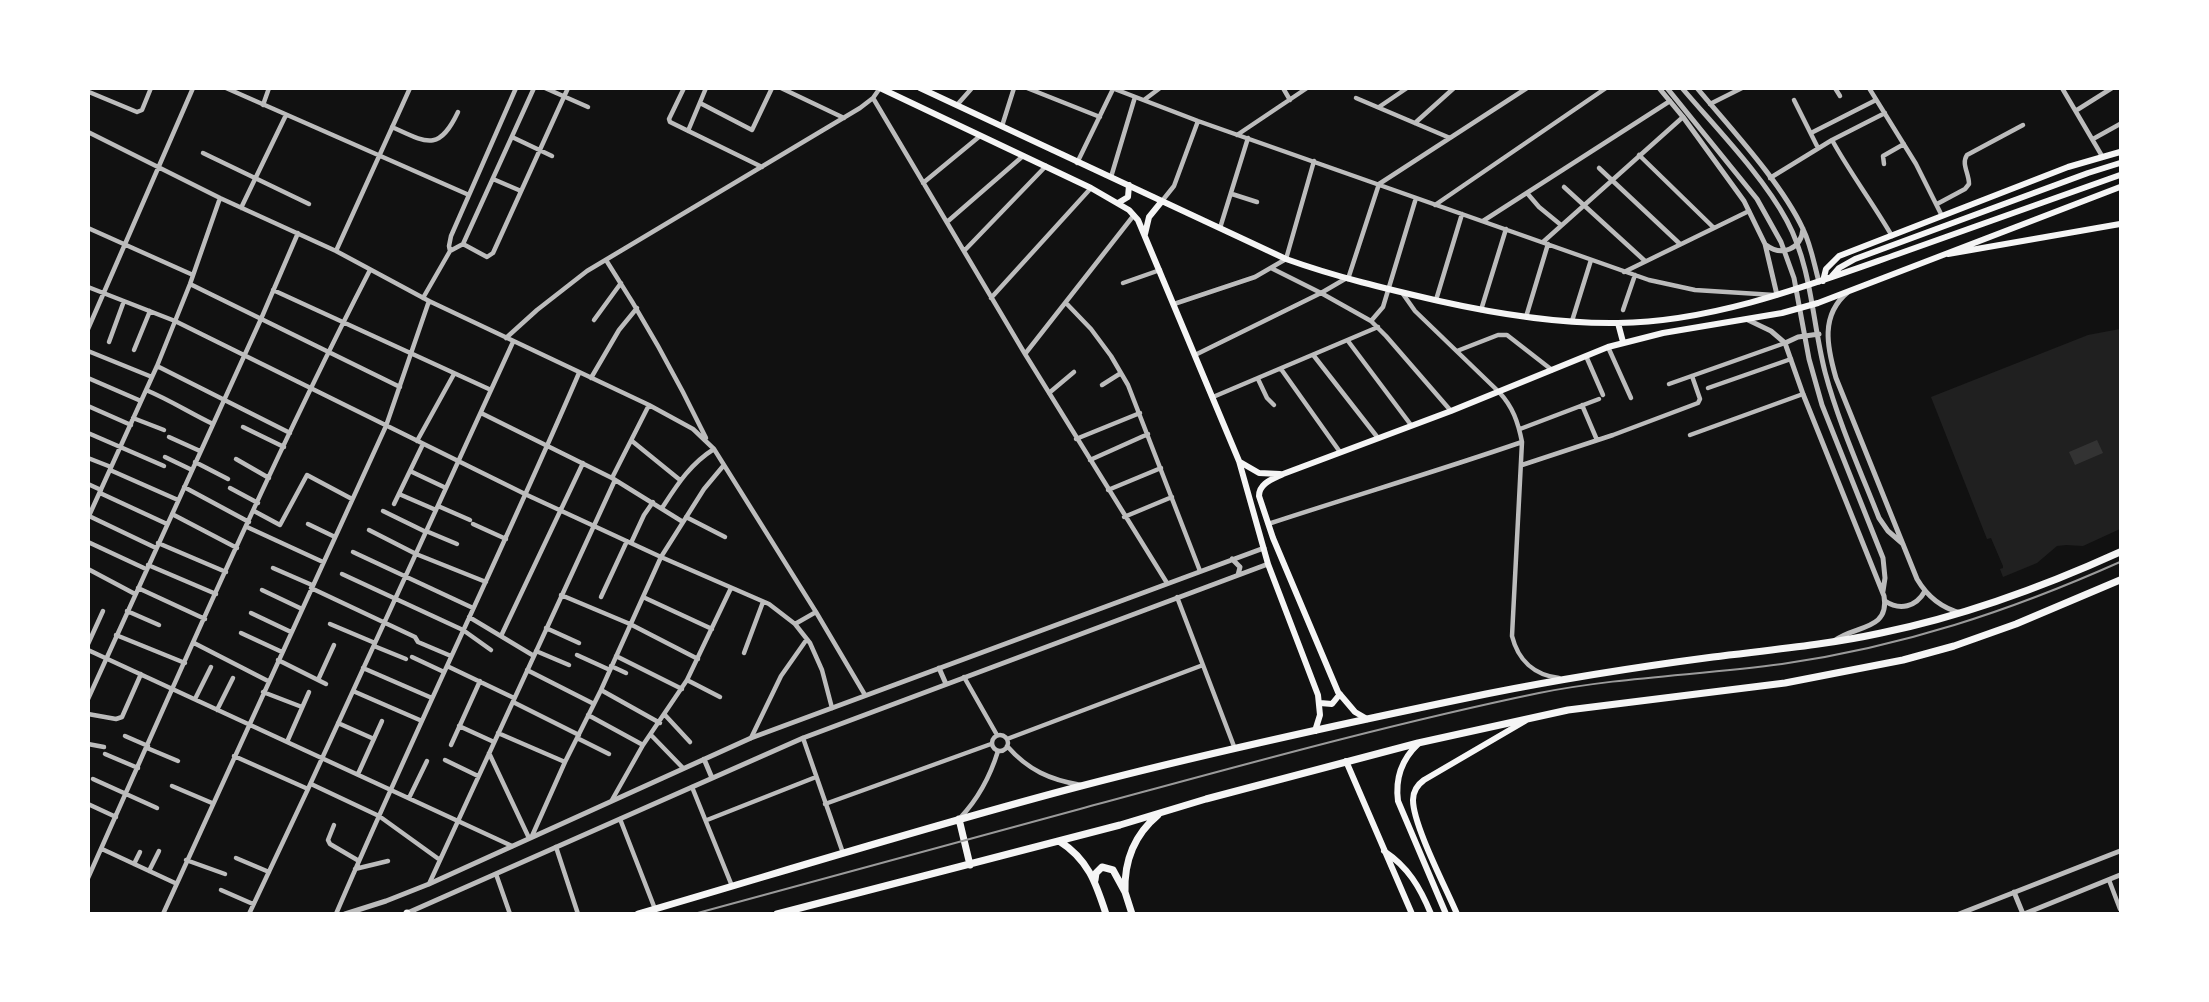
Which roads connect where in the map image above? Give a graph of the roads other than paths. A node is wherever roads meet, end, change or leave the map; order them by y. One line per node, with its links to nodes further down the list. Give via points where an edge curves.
1 (152, 88): 37 (street, via 142,110 136,112)
2 (193, 88): 93 (street)
3 (226, 88): 50 (street)
4 (270, 88): 50 (street)
5 (410, 88): 66 (street)
6 (516, 88): 110 (street)
7 (534, 88): 72 (street)
8 (545, 88): 40 (street)
9 (568, 88): 40 (street)
10 (684, 88): 67 (street, via 669,120)
11 (706, 88): 48 (street)
12 (772, 88): 48 (street, via 752,130)
13 (781, 88): 60 (street)
14 (880, 88): 41 (street); 71 (main road)
15 (920, 88): 51 (main road)
16 (972, 88): 51 (street)
17 (1014, 88): 65 (street)
18 (1027, 88): 58 (street)
19 (1132, 88): 38 (street)
20 (1160, 88): 43 (street)
21 (1283, 88): 44 (street)
22 (1307, 88): 44 (street)
23 (1407, 88): 53 (street)
24 (1454, 88): 62 (street)
25 (1527, 88): 74 (street)
26 (1606, 88): 119 (street)
27 (1659, 88): 47 (street)
28 (1667, 88): 353 (street, via 1752,192 1773,225 1790,266 1812,370 1828,422 1883,558)
29 (1682, 88): 327 (street, via 1764,185 1787,221 1801,256 1835,404 1879,518)
30 (1697, 88): 49 (street)
31 (1742, 88): 49 (street)
32 (1835, 88): 39 (street)
33 (2062, 88): 54 (street)
34 (2112, 88): 54 (street)
35 (1112, 89): 38 (street); 58 (street)
36 (1870, 89): 46 (street)
37 (90, 92)
38 (1126, 94): 43 (street)
39 (1840, 96)
40 (564, 97): 52 (street); 79 (street)
41 (873, 98): 60 (street); 101 (street)
42 (1356, 98): 53 (street)
43 (1140, 99): 61 (street); 96 (street)
44 (1290, 100): 70 (street)
45 (1794, 100): 69 (street)
46 (1876, 100): 56 (street); 69 (street)
47 (1670, 101): 59 (street); 108 (street)
48 (700, 104): 67 (street)
49 (1710, 104): 99 (street)
50 (262, 105): 57 (street)
51 (957, 105): 65 (main road)
52 (588, 107)
53 (1378, 107): 62 (street)
54 (2077, 110): 75 (street)
55 (458, 112): 66 (street, via 447,133 436,140 423,141)
56 (1885, 113): 76 (street); 77 (street)
57 (286, 115): 83 (street); 97 (street)
58 (1100, 117): 88 (street)
59 (1683, 117): 82 (street); 121 (street)
60 (844, 118): 92 (street)
61 (1198, 121): 70 (street); 113 (street, via 1174,186)
62 (1415, 123): 74 (street)
63 (2121, 124): 75 (street)
64 (2023, 125): 118 (street, via 1968,154 1964,164 1969,184)
65 (1002, 126): 88 (main road)
66 (392, 128): 83 (street)
67 (688, 131): 92 (street)
68 (88, 132): 93 (street)
69 (1811, 133): 78 (street)
70 (1237, 135): 73 (street)
71 (980, 136): 85 (main road); 101 (street)
72 (512, 137): 79 (street); 98 (street)
73 (1248, 138): 87 (street); 109 (street)
74 (1450, 138): 102 (street)
75 (2093, 139): 86 (street)
76 (1832, 140): 78 (street); 136 (street)
77 (1904, 144): 90 (street, via 1883,156); 118 (street)
78 (1818, 148): 99 (street)
79 (540, 150): 84 (street); 107 (street)
80 (2121, 152): 86 (main road)
81 (203, 153): 97 (street)
82 (1639, 155): 100 (street); 131 (street)
83 (379, 156): 110 (street); 142 (street)
84 (552, 156)
85 (1023, 156): 91 (main road); 126 (street)
86 (2102, 156): 124 (main road)
87 (1314, 161): 102 (street); 146 (street)
88 (1077, 163): 96 (main road)
89 (2121, 163): 156 (main road, via 1855,259)
90 (1884, 164)
91 (1046, 166): 105 (main road); 144 (street)
92 (762, 167): 147 (street)
93 (158, 168): 111 (street); 138 (street)
94 (1599, 168): 100 (street)
95 (2121, 175): 156 (main road)
96 (1111, 177): 103 (main road)
97 (255, 178): 116 (street); 120 (street)
98 (493, 178): 107 (street); 139 (street)
99 (1770, 178): 132 (street)
100 (1611, 180): 117 (street); 140 (street)
101 (923, 183): 126 (street)
102 (1379, 184): 112 (street); 157 (street)
103 (1128, 185): 113 (main road); 115 (main road, via 1128,197)
104 (2121, 187): 145 (main road)
105 (1092, 188): 115 (main road); 171 (street)
106 (1564, 188): 117 (street)
107 (521, 191): 139 (street, via 491,256)
108 (1527, 193): 125 (street); 128 (street)
109 (1232, 194): 114 (street); 130 (street)
110 (469, 195): 143 (street, via 449,240)
111 (220, 198): 120 (street); 154 (street)
112 (1416, 198): 119 (street); 165 (street)
113 (1162, 201): 130 (main road); 135 (main road, via 1149,217)
114 (1257, 202)
115 (1118, 203): 123 (main road)
116 (309, 204)
117 (1584, 204): 128 (street); 149 (street)
118 (1938, 204): 124 (street)
119 (1435, 205): 122 (street)
120 (241, 208): 134 (street)
121 (1749, 211): 131 (street); 141 (street)
122 (1462, 214): 125 (street); 172 (street)
123 (1134, 215): 135 (main road); 175 (street)
124 (1942, 216): 136 (main road)
125 (1483, 221): 133 (street)
126 (947, 222): 144 (street)
127 (2121, 224): 145 (main road)
128 (1562, 225): 137 (street)
129 (88, 228): 138 (street)
130 (1220, 228): 146 (main road)
131 (1714, 228): 140 (street)
132 (1803, 228): 141 (street, via 1798,243 1790,249 1779,251); 158 (street)
133 (1506, 229): 137 (street); 178 (street)
134 (298, 233): 142 (street); 164 (street)
135 (1145, 234): 152 (main road)
136 (1892, 236): 158 (main road, via 1835,258)
137 (1545, 243): 148 (street); 181 (street)
138 (125, 244): 154 (street); 166 (street)
139 (463, 244): 143 (street)
140 (1680, 244): 149 (street)
141 (1765, 244): 169 (street)
142 (336, 251): 151 (street)
143 (450, 251): 170 (street)
144 (964, 251): 171 (street)
145 (1938, 255): 163 (main road)
146 (1286, 259): 150 (street); 157 (main road)
147 (606, 260): 159 (street); 193 (street, via 569,283)
148 (1591, 260): 153 (street); 187 (street)
149 (1645, 261): 153 (street)
150 (1271, 268): 167 (street); 176 (street)
151 (370, 270): 170 (street); 188 (street)
152 (1160, 270): 160 (street); 176 (main road)
153 (1624, 272): 155 (street)
154 (193, 275): 161 (street)
155 (1635, 275): 169 (street, via 1695,290); 179 (street)
156 (1831, 278): 158 (main road)
157 (1347, 279): 165 (main road); 167 (street)
158 (1821, 281): 169 (main road)
159 (621, 283): 177 (street); 184 (street)
160 (1123, 283)
161 (190, 284): 182 (street); 185 (street)
162 (88, 287): 166 (street)
163 (1852, 289): 183 (main road, via 1800,308); 192 (street, via 1834,308)
164 (273, 290): 182 (street); 188 (street)
165 (1389, 291): 168 (main road); 186 (street, via 1383,307)
166 (104, 293): 173 (street); 191 (street)
167 (1322, 293): 186 (street); 207 (street)
168 (1403, 294): 172 (main road); 202 (street)
169 (1777, 295): 189 (main road, via 1699,313)
170 (423, 298): 174 (street)
171 (991, 298): 206 (street)
172 (1436, 300): 178 (main road)
173 (124, 301): 180 (street); 195 (street)
174 (429, 301): 193 (street); 205 (street)
175 (1066, 303): 206 (street); 216 (street, via 1091,329)
176 (1174, 304): 207 (main road)
177 (637, 308): 221 (street); 263 (street)
178 (1481, 310): 181 (main road)
179 (1623, 310)
180 (150, 311): 185 (street); 200 (street)
181 (1526, 317): 187 (main road)
182 (261, 319): 203 (street); 204 (street)
183 (1746, 319): 197 (main road); 198 (street)
184 (594, 320)
185 (176, 321): 204 (street); 211 (street)
186 (1371, 321): 190 (street)
187 (1572, 321): 189 (main road)
188 (343, 322): 203 (street); 205 (street)
189 (1618, 323): 197 (main road)
190 (1378, 327): 194 (street); 241 (street)
191 (88, 328)
192 (1826, 335): 198 (street, via 1805,335); 327 (street, via 1836,378)
193 (506, 338): 196 (street)
194 (1348, 341): 208 (street); 247 (street)
195 (109, 342)
196 (513, 342): 215 (street); 229 (street)
197 (1623, 342): 199 (main road)
198 (1785, 343): 210 (street); 218 (street)
199 (1608, 347): 209 (main road); 234 (street)
200 (134, 350)
201 (88, 351): 219 (street)
202 (1457, 351): 213 (street, via 1498,335 1511,337); 230 (street)
203 (328, 352): 225 (street); 227 (street)
204 (245, 354): 227 (street); 235 (street)
205 (412, 354): 217 (street); 225 (street)
206 (1025, 354): 231 (street)
207 (1196, 356): 233 (main road)
208 (1314, 356): 212 (street); 257 (street)
209 (1586, 356): 213 (main road); 239 (street, via 1601,397)
210 (1791, 359): 226 (street); 232 (street)
211 (157, 366): 219 (street); 235 (street)
212 (1281, 369): 222 (street); 270 (street)
213 (1552, 370): 230 (main road)
214 (1074, 372): 231 (street)
215 (579, 373): 221 (street); 265 (street)
216 (1121, 373): 224 (street); 242 (street)
217 (454, 374): 229 (street); 259 (street)
218 (1692, 376): 223 (street); 261 (street, via 1700,399 1696,404)
219 (152, 377): 228 (street)
220 (88, 378): 236 (street)
221 (591, 378): 237 (street)
222 (1258, 379): 233 (street); 238 (street)
223 (1669, 384)
224 (1102, 385)
225 (400, 387): 248 (street)
226 (1708, 388)
227 (311, 389): 248 (street); 253 (street)
228 (146, 390): 236 (street); 245 (street)
229 (491, 390): 243 (street)
230 (1499, 392): 241 (main road); 250 (street)
231 (1048, 393): 258 (street)
232 (1803, 394): 255 (street); 353 (street)
233 (1213, 398): 276 (main road)
234 (1631, 398)
235 (224, 399): 245 (street); 253 (street)
236 (141, 401): 244 (street)
237 (649, 405): 260 (street); 263 (street, via 693,429)
238 (1274, 405)
239 (1582, 405): 250 (street); 261 (street)
240 (88, 406): 246 (street)
241 (1450, 411): 247 (main road)
242 (1140, 412): 254 (street); 258 (street)
243 (481, 413): 265 (street); 275 (street)
244 (134, 418): 246 (street); 251 (street)
245 (213, 424): 269 (street)
246 (130, 425): 266 (street)
247 (1411, 425): 257 (main road)
248 (386, 426): 259 (street); 300 (street)
249 (243, 427): 267 (street)
250 (1520, 429): 262 (street)
251 (164, 430)
252 (88, 433): 266 (street)
253 (290, 433): 267 (street)
254 (1148, 434): 274 (street); 283 (street)
255 (1690, 435)
256 (169, 436): 269 (street)
257 (1378, 438): 270 (main road)
258 (1076, 439): 274 (street)
259 (417, 441): 264 (street)
260 (632, 441): 289 (street); 290 (street)
261 (1597, 441): 281 (street)
262 (1522, 442): 281 (street); 316 (street)
263 (708, 443): 268 (street)
264 (423, 444): 275 (street); 285 (street)
265 (548, 445): 278 (street); 298 (street)
266 (121, 447): 279 (street); 282 (street)
267 (284, 447): 287 (street)
268 (714, 449): 280 (street); 290 (street)
269 (200, 451): 277 (street)
270 (1341, 452): 286 (main road)
271 (165, 457): 284 (street)
272 (88, 458): 282 (street)
273 (236, 459): 287 (street)
274 (1090, 460): 295 (street)
275 (458, 461): 294 (street); 298 (street)
276 (1239, 461): 286 (main road, via 1259,473); 330 (main road)
277 (195, 462): 284 (street); 288 (street)
278 (583, 463): 289 (street); 307 (street)
279 (164, 465)
280 (724, 465): 313 (street); 368 (street)
281 (1522, 465): 416 (street, via 1512,636 1527,664 1548,677)
282 (111, 468): 296 (street); 301 (street)
283 (1161, 468): 295 (street); 299 (street)
284 (192, 470): 292 (street)
285 (410, 471): 294 (street); 297 (street)
286 (1284, 474): 316 (main road, via 1259,490)
287 (269, 478): 303 (street)
288 (228, 479)
289 (613, 479): 302 (street); 318 (street)
290 (681, 480): 306 (street)
291 (88, 484): 296 (street)
292 (184, 487): 301 (street); 317 (street)
293 (230, 488): 303 (street)
294 (446, 488): 305 (street)
295 (1108, 490): 312 (street)
296 (100, 491): 311 (street); 314 (street)
297 (399, 494): 304 (street); 305 (street)
298 (527, 495): 307 (street); 323 (street)
299 (1172, 497): 312 (street); 341 (street)
300 (352, 499): 308 (street, via 307,475 280,525); 321 (street)
301 (178, 500): 310 (street)
302 (653, 502): 306 (street); 325 (street)
303 (258, 503): 308 (street)
304 (394, 504)
305 (437, 508): 320 (street); 323 (street)
306 (662, 508): 313 (street)
307 (560, 510): 318 (street); 384 (street)
308 (254, 511): 317 (street)
309 (383, 512): 320 (street)
310 (172, 514): 314 (street); 329 (street)
311 (89, 515): 328 (street)
312 (1124, 517): 348 (street)
313 (684, 519): 322 (street); 334 (street)
314 (167, 524): 328 (street)
315 (309, 524): 321 (street)
316 (1268, 524): 430 (main road)
317 (248, 525): 329 (street); 336 (street)
318 (593, 525): 325 (street); 357 (street)
319 (369, 530): 333 (street)
320 (426, 531): 326 (street); 333 (street)
321 (335, 537): 336 (street)
322 (725, 537)
323 (506, 539): 347 (street)
324 (88, 542): 338 (street)
325 (629, 542): 334 (street); 358 (street)
326 (457, 544)
327 (1903, 544): 354 (street)
328 (157, 545): 338 (street); 342 (street)
329 (237, 548): 342 (street)
330 (1264, 548): 335 (street); 337 (main road)
331 (353, 552): 345 (street)
332 (2121, 552): 370 (main road, via 2052,582)
333 (416, 554): 345 (street); 347 (street)
334 (661, 557): 351 (street); 359 (street)
335 (1232, 559): 341 (street); 344 (street, via 1239,564)
336 (323, 562): 349 (street)
337 (1269, 564): 344 (street); 437 (main road)
338 (147, 567): 350 (street); 356 (street)
339 (273, 568): 349 (street)
340 (88, 569): 355 (street)
341 (1200, 571): 348 (street)
342 (226, 572): 356 (street)
343 (342, 574): 361 (street)
344 (1238, 575): 360 (street)
345 (405, 577): 361 (street); 364 (street)
346 (2121, 580): 446 (main road, via 2016,624 1903,660 1815,678 1617,702)
347 (486, 582): 364 (street)
348 (1167, 583): 409 (street)
349 (312, 587): 365 (street); 373 (street)
350 (138, 588): 355 (street); 372 (street)
351 (731, 588): 363 (street); 379 (street)
352 (262, 590): 365 (street)
353 (1882, 591): 362 (street)
354 (1925, 591): 362 (street, via 1907,606); 370 (street, via 1944,606)
355 (135, 594): 367 (street)
356 (216, 594): 372 (street)
357 (561, 595): 375 (street); 378 (street)
358 (601, 597)
359 (643, 597): 375 (street); 379 (street)
360 (1178, 597): 405 (street); 414 (street)
361 (395, 598): 373 (street); 380 (street)
362 (1885, 601): 386 (street, via 1877,622)
363 (763, 602): 376 (street); 396 (street)
364 (473, 608): 371 (street)
365 (302, 609): 381 (street)
366 (103, 611): 389 (street)
367 (127, 611): 377 (street); 383 (street)
368 (816, 612): 376 (street); 431 (street)
369 (251, 613): 381 (street)
370 (1962, 613): 386 (main road)
371 (469, 617): 380 (street); 384 (street)
372 (205, 619): 387 (street)
373 (384, 623): 390 (street); 398 (street)
374 (330, 624): 390 (street)
375 (630, 624): 399 (street); 401 (street)
376 (795, 624): 385 (street)
377 (159, 625)
378 (546, 628): 388 (street); 395 (street)
379 (712, 628): 401 (street)
380 (463, 630): 393 (street); 398 (street)
381 (291, 632): 394 (street)
382 (241, 633): 394 (street)
383 (116, 635): 400 (street); 403 (street)
384 (501, 636): 395 (street)
385 (807, 639): 440 (street, via 822,670); 459 (street, via 775,686)
386 (1831, 642): 416 (main road)
387 (194, 643): 403 (street); 419 (street)
388 (579, 643)
389 (88, 644)
390 (374, 644): 407 (street); 410 (street)
391 (334, 645): 417 (street)
392 (88, 650): 400 (street)
393 (491, 651)
394 (282, 652): 402 (street)
395 (535, 653): 404 (street); 411 (street)
396 (744, 653)
397 (577, 655): 408 (street)
398 (451, 656): 410 (street)
399 (616, 656): 408 (street); 424 (street)
400 (106, 658): 413 (street); 425 (street)
401 (698, 659): 418 (street)
402 (278, 660): 417 (street); 419 (street)
403 (185, 663): 423 (street)
404 (569, 665)
405 (1203, 665): 462 (street); 474 (street)
406 (211, 667): 435 (street)
407 (363, 668): 427 (street); 433 (street)
408 (611, 668): 412 (street); 426 (street)
409 (939, 668): 422 (street); 431 (street)
410 (445, 669): 420 (street); 433 (street)
411 (527, 670): 436 (street); 438 (street)
412 (626, 673)
413 (141, 674): 423 (street); 442 (street, via 123,716 118,719)
414 (964, 677): 422 (street); 456 (street)
415 (233, 678): 441 (street)
416 (1564, 679): 445 (main road)
417 (318, 680): 421 (street)
418 (687, 680): 424 (street); 432 (street)
419 (268, 681): 428 (street)
420 (480, 681): 436 (street); 452 (street)
421 (326, 684)
422 (946, 684): 460 (street)
423 (173, 689): 435 (street); 473 (street)
424 (682, 689): 444 (street)
425 (90, 690): 434 (street)
426 (601, 690): 438 (street); 450 (street)
427 (353, 691): 448 (street); 449 (street)
428 (263, 692): 439 (street); 451 (street)
429 (309, 692): 439 (street)
430 (1340, 694): 437 (main road, via 1332,704); 445 (main road, via 1355,712)
431 (865, 695): 440 (street)
432 (720, 697)
433 (432, 698): 448 (street)
434 (88, 699)
435 (195, 699): 441 (street)
436 (514, 700): 454 (street); 458 (street)
437 (1320, 703): 453 (main road)
438 (594, 704): 443 (street)
439 (302, 708): 463 (street)
440 (832, 708): 459 (street)
441 (218, 710): 451 (street)
442 (88, 714)
443 (588, 715): 458 (street); 470 (street)
444 (666, 715): 450 (street); 465 (street)
445 (1370, 719): 453 (main road)
446 (1526, 720): 466 (main road); 513 (main road, via 1419,784 1413,796)
447 (382, 721): 461 (street)
448 (422, 721): 498 (street)
449 (338, 723): 461 (street); 480 (street)
450 (660, 723): 455 (street)
451 (248, 724): 463 (street); 479 (street)
452 (459, 726): 464 (street); 469 (street)
453 (1315, 731): 474 (main road)
454 (498, 733): 464 (street); 486 (street)
455 (651, 735): 470 (street); 488 (street)
456 (997, 735): 462 (street); 468 (street)
457 (125, 736): 473 (street)
458 (578, 736): 478 (street); 486 (street)
459 (751, 738): 481 (street)
460 (803, 738): 491 (street); 492 (street)
461 (374, 739): 489 (street)
462 (1007, 739): 471 (street)
463 (287, 742): 480 (street)
464 (494, 742): 476 (street)
465 (690, 742)
466 (1418, 743): 485 (main road); 515 (main road, via 1407,756 1398,778 1398,801)
467 (88, 744): 472 (street)
468 (991, 744): 475 (street); 504 (street)
469 (451, 745)
470 (644, 745): 501 (street)
471 (1007, 746): 475 (street); 495 (street, via 1041,774)
472 (104, 747)
473 (148, 747): 483 (street); 487 (street)
474 (1235, 749): 495 (main road)
475 (998, 751): 510 (street, via 984,788)
476 (489, 753): 490 (street); 516 (street)
477 (105, 754): 487 (street)
478 (609, 754)
479 (234, 756): 496 (street); 502 (street)
480 (322, 758): 489 (street); 496 (street)
481 (704, 759): 488 (street); 492 (street)
482 (445, 760): 490 (street)
483 (178, 761)
484 (427, 761): 500 (street)
485 (1346, 761): 506 (main road); 522 (main road)
486 (565, 762): 516 (street)
487 (138, 768): 499 (street)
488 (683, 768): 501 (street)
489 (358, 774): 498 (street)
490 (478, 776): 512 (street)
491 (816, 777): 504 (street); 511 (street)
492 (712, 778): 497 (street)
493 (93, 779): 499 (street)
494 (172, 786): 502 (street)
495 (1083, 786): 510 (main road)
496 (309, 787): 507 (street); 535 (street)
497 (693, 787): 509 (street); 511 (street)
498 (391, 790): 500 (street); 507 (street)
499 (126, 794): 505 (street); 508 (street)
500 (409, 798): 512 (street)
501 (612, 800): 516 (street)
502 (212, 803): 527 (street)
503 (88, 804): 508 (street)
504 (825, 804): 525 (street)
505 (157, 808)
506 (1161, 813): 517 (main road); 546 (main road, via 1132,848 1125,870)
507 (379, 816): 528 (street); 529 (street)
508 (116, 817): 520 (street)
509 (620, 819): 519 (street); 549 (street)
510 (959, 819): 525 (main road); 532 (main road)
511 (706, 820): 544 (street)
512 (458, 821): 518 (street); 528 (street)
513 (1418, 821): 515 (main road); 565 (main road)
514 (334, 825): 529 (street, via 330,844)
515 (1408, 825): 564 (main road)
516 (531, 837): 518 (street)
517 (1059, 841): 532 (main road); 540 (main road, via 1084,862)
518 (513, 846): 543 (street)
519 (556, 847): 537 (street); 557 (street)
520 (102, 849): 531 (street); 538 (street)
521 (159, 851): 534 (street)
522 (1384, 851): 562 (main road); 563 (main road, via 1416,881)
523 (2121, 851): 547 (street)
524 (140, 852): 531 (street)
525 (843, 853): 544 (main road)
526 (236, 858): 535 (street)
527 (186, 860): 536 (street); 542 (street)
528 (440, 860): 543 (street)
529 (359, 861): 533 (street)
530 (388, 861): 533 (street)
531 (134, 864): 534 (street)
532 (970, 864): 559 (main road)
533 (355, 869): 554 (street)
534 (149, 871): 542 (street)
535 (269, 872): 548 (street)
536 (225, 874)
537 (496, 874): 551 (street); 556 (street)
538 (89, 875)
539 (2121, 875): 541 (street)
540 (1095, 880): 546 (main road, via 1098,869 1110,868); 560 (main road)
541 (2109, 880): 550 (street); 567 (street)
542 (175, 883): 552 (street)
543 (429, 884): 555 (street)
544 (732, 886): 549 (main road)
545 (221, 890): 548 (street)
546 (1125, 892): 561 (main road)
547 (2014, 892): 566 (street); 567 (street)
548 (253, 904): 553 (street)
549 (655, 909): 558 (main road)
550 (2121, 909)
551 (406, 913)
552 (163, 914)
553 (249, 914)
554 (336, 914)
555 (345, 914)
556 (510, 914)
557 (578, 914)
558 (638, 914)
559 (777, 914)
560 (1106, 914)
561 (1132, 914)
562 (1412, 914)
563 (1431, 914)
564 (1446, 914)
565 (1457, 914)
566 (1959, 914)
567 (2024, 914)

